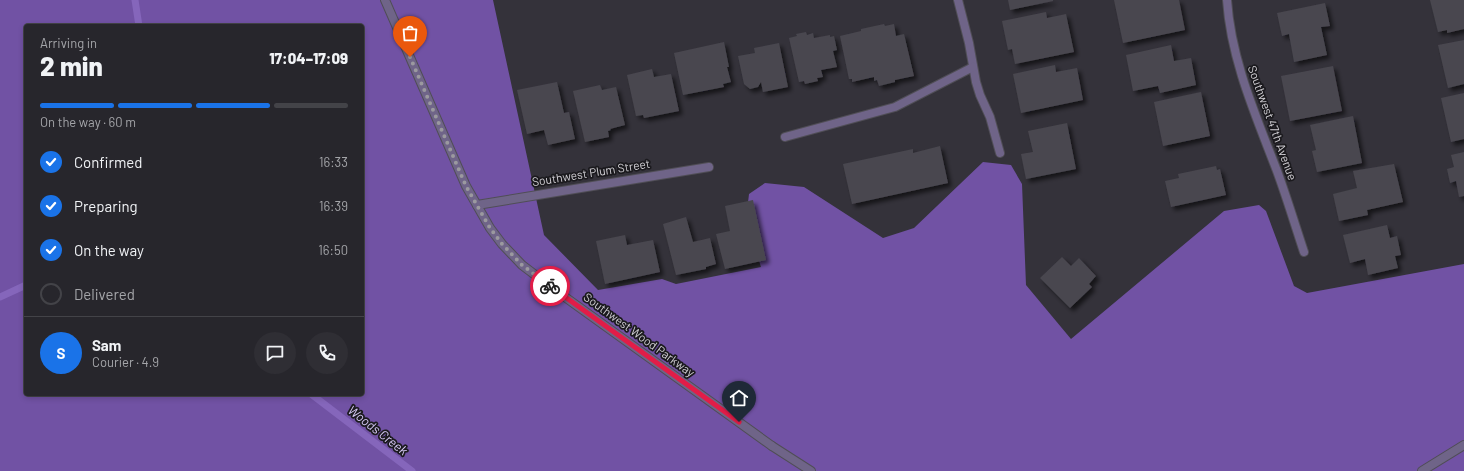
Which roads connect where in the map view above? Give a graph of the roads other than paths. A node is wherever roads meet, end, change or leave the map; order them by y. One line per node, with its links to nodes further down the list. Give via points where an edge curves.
1 (385, 0): 8 (street, Southwest Wood Parkway, via 466,186)
2 (958, 0): 4 (street)
3 (1227, 0): 9 (street, Southwest 47th Avenue, via 1233,43 1242,78)
4 (973, 67): 5 (street, via 895,107); 6 (street)
5 (785, 136)
6 (1000, 153)
7 (709, 167): 8 (street, Southwest Plum Street)
8 (477, 205): 11 (street, Southwest Wood Parkway, via 490,228 522,265 772,446)
9 (1304, 252)
10 (1464, 445): 12 (street)
11 (811, 471)
12 (1422, 471)

